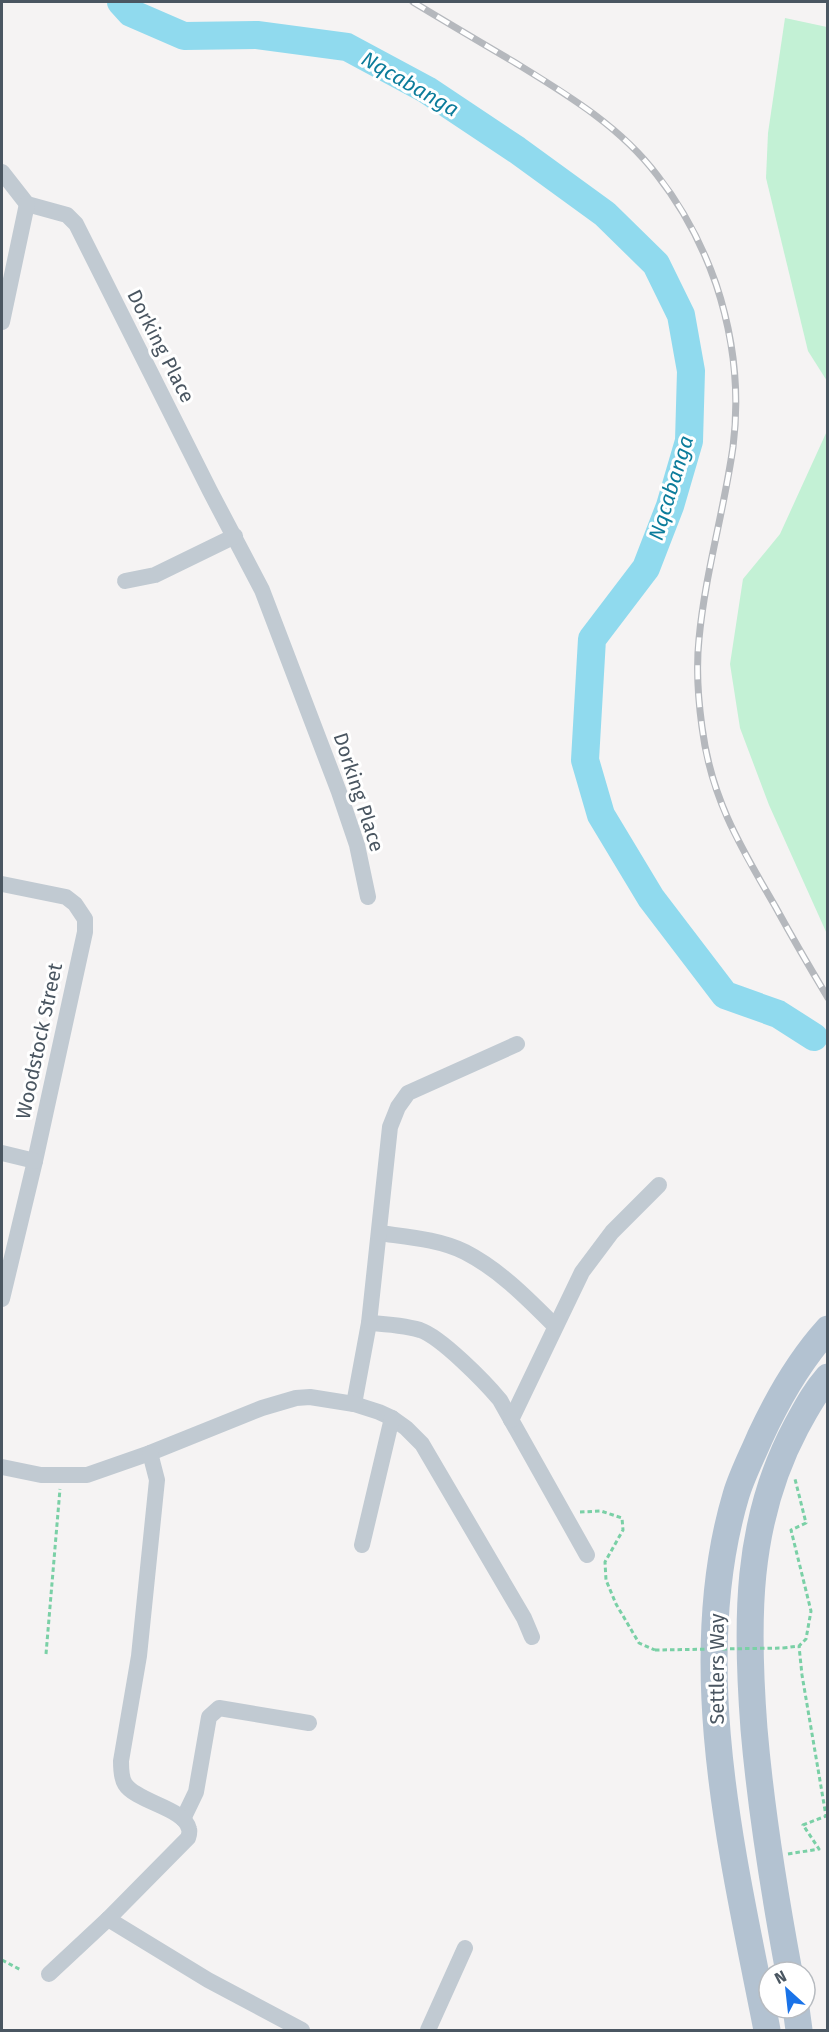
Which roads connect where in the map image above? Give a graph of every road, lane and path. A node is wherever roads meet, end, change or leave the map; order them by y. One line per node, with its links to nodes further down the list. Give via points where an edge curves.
1 (2, 172): 2 (street)
2 (27, 204): 3 (street); 4 (street, Dorking Place, via 67,215 76,224)
3 (2, 322)
4 (235, 536): 5 (street, via 155,575); 7 (street, Dorking Place, via 274,618 339,792 357,845)
5 (125, 581)
6 (2, 884): 10 (street, Woodstock Street, via 66,897 85,919)
7 (368, 897)
8 (517, 1044): 12 (street, via 408,1093 390,1127)
9 (2, 1153): 10 (street)
10 (35, 1161): 13 (street, Woodstock Street)
11 (659, 1185): 15 (street, via 612,1232 582,1272)
12 (379, 1233): 14 (street); 15 (street, via 437,1242 465,1252 492,1269)
13 (2, 1299)
14 (369, 1323): 18 (street); 20 (street, via 423,1331 481,1378)
15 (555, 1326): 20 (street)
16 (828, 1329): 42 (main road, Settlers Way, via 790,1379 770,1414 737,1493 717,1607 719,1751)
17 (828, 1377): 21 (main road, Settlers Way, via 816,1391)
18 (354, 1404): 19 (street); 22 (street, via 296,1398)
19 (392, 1418): 26 (street); 28 (street, via 422,1444)
20 (511, 1420): 25 (street)
21 (786, 1447): 29 (path, via 806,1523 792,1530 811,1611 806,1639); 33 (main road, Settlers Way, via 766,1500 749,1613 759,1790)
22 (150, 1453): 24 (street, via 87,1475); 32 (street, via 157,1480 122,1774 132,1791)
23 (2, 1467): 24 (street)
24 (62, 1475): 30 (path)
25 (564, 1514): 27 (street); 29 (path, bridge, via 601,1511 621,1518 623,1530 605,1562 606,1580 639,1643 655,1650)
26 (362, 1545)
27 (587, 1555)
28 (532, 1638)
29 (799, 1646): 33 (path, via 826,1816 803,1825 819,1848)
30 (46, 1654)
31 (309, 1723): 32 (street, via 219,1708 209,1717 196,1792)
32 (183, 1819): 34 (street, via 189,1828 188,1838)
33 (769, 1857): 37 (main road, Settlers Way)
34 (108, 1918): 39 (street); 40 (street, via 208,1980)
35 (465, 1947): 41 (street)
36 (2, 1960): 38 (path)
37 (787, 1960)
38 (21, 1970)
39 (49, 1974)
40 (302, 2031)
41 (428, 2031)
42 (767, 2031)

